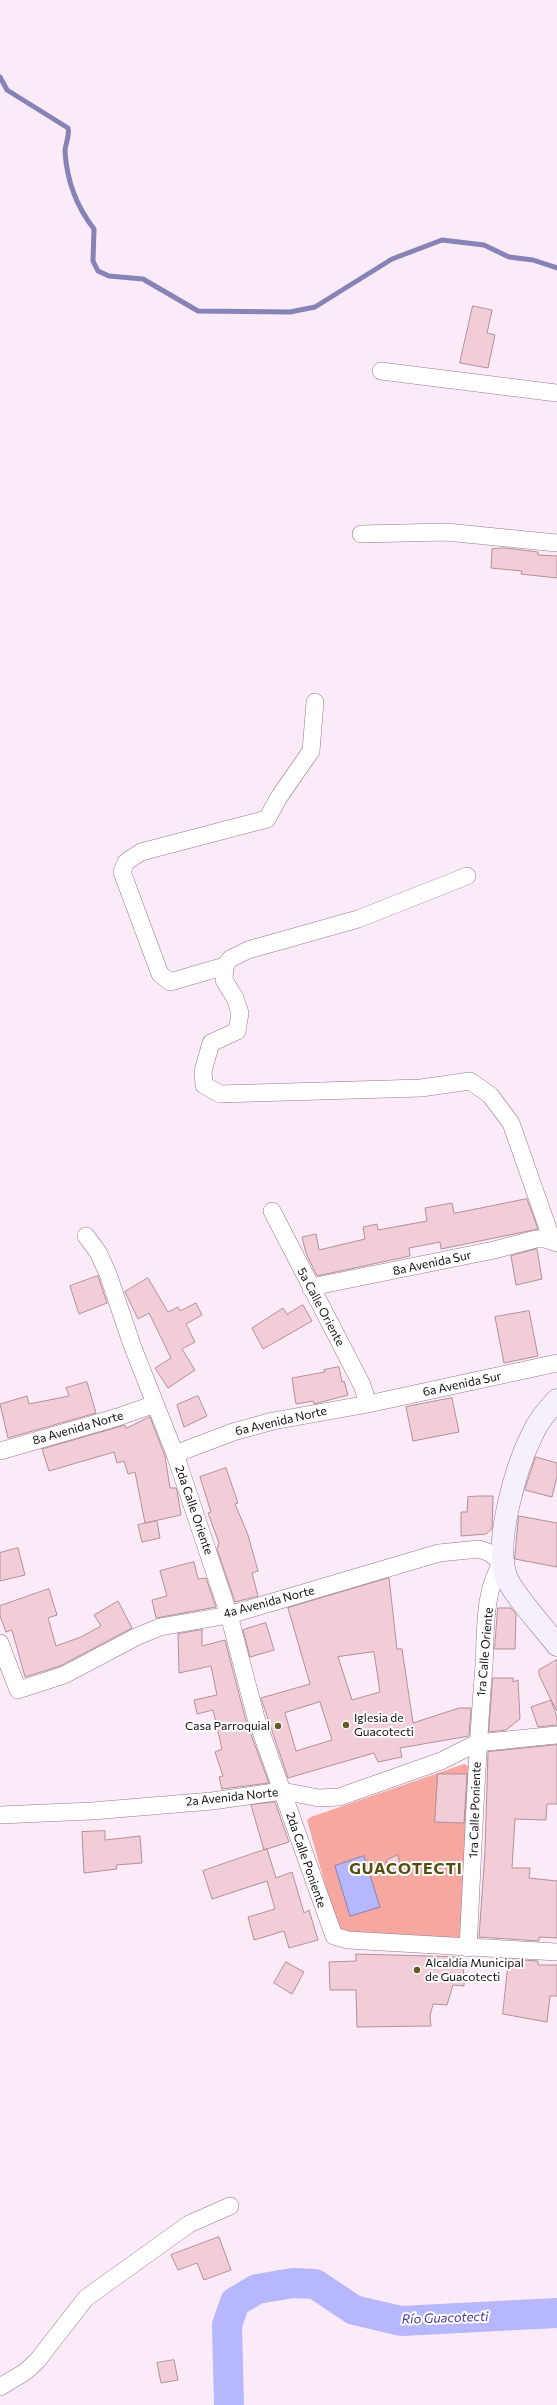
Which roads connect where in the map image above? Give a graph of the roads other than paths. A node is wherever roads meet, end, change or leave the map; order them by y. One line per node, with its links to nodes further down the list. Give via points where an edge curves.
1 (381, 371): 2 (street)
2 (557, 393)
3 (361, 534): 4 (street, via 446,532)
4 (557, 543)
5 (315, 702): 7 (street, via 311,750 267,819 141,852 126,862 122,872 160,974 170,982)
6 (467, 876): 7 (street, via 358,919 248,950 230,959)
7 (224, 966): 10 (street, via 224,980 235,998 240,1013 237,1031 211,1043 203,1071 204,1085 220,1094 421,1088 470,1081 490,1096 511,1122)
8 (272, 1211): 11 (street, 5a Calle Oriente)
9 (86, 1236): 14 (street, 2da Calle Oriente, via 98,1252 108,1274)
10 (554, 1242): 11 (street, 8a Avenida Sur, via 536,1239)
11 (311, 1289): 15 (street, 5a Calle Oriente, via 362,1385)
12 (557, 1363): 15 (street, 6a Avenida Sur)
13 (557, 1400): 18 (street, via 542,1417 524,1453 504,1532)
14 (155, 1404): 16 (street, 8a Avenida Norte); 17 (street, 2da Calle Oriente)
15 (368, 1404): 17 (street, 6a Avenida Norte, via 273,1421 233,1432)
16 (0, 1451)
17 (175, 1454): 19 (street, 2da Calle Oriente)
18 (502, 1563): 19 (street, 4a Avenida Norte, via 490,1553 479,1549 439,1552); 21 (street, via 506,1578); 23 (street, 1ra Calle Oriente, via 495,1573 487,1618)
19 (229, 1615): 20 (street, 4a Avenida Norte, via 160,1627 64,1675 18,1690); 24 (street, 2da Calle Oriente, via 256,1718)
20 (0, 1643)
21 (557, 1645)
22 (557, 1736): 23 (street)
23 (477, 1743): 24 (street, 2a Avenida Norte, via 441,1761 339,1797 319,1798); 26 (street, 1ra Calle Poniente)
24 (282, 1791): 25 (street, 2a Avenida Norte, via 212,1801 92,1811); 26 (street, 2da Calle Poniente, via 330,1930 340,1940)
25 (0, 1815)
26 (468, 1948): 27 (street)
27 (557, 1952)
28 (230, 2206): 29 (street, via 189,2224 86,2298 37,2361 25,2372)
29 (0, 2387)

